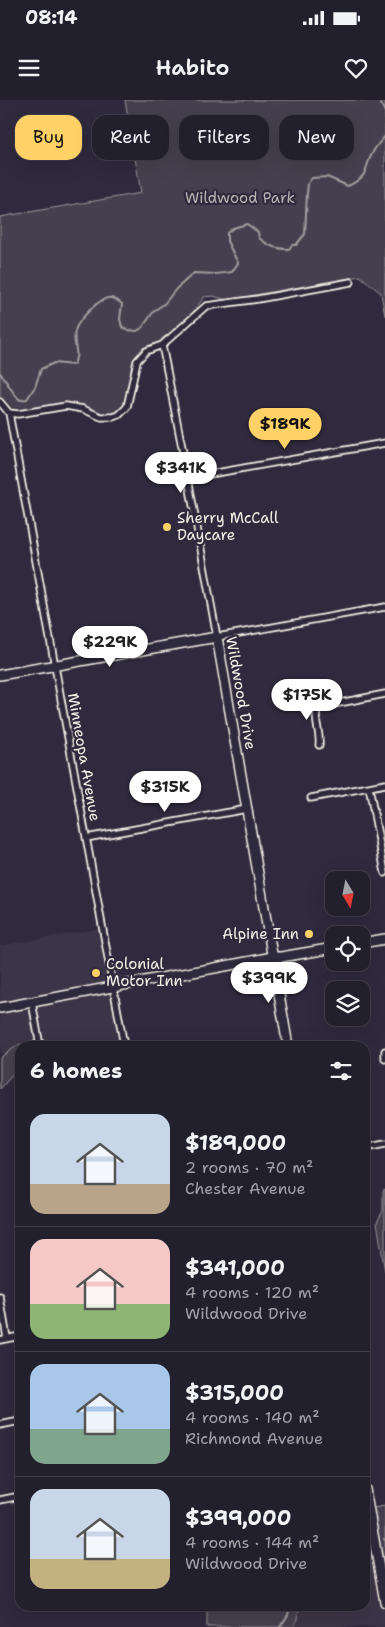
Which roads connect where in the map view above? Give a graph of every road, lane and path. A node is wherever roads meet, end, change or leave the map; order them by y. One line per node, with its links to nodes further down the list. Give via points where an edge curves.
1 (351, 282): 2 (street, via 206,306)
2 (162, 345): 4 (street, via 146,351 137,360 127,407 119,415 101,417 66,406 18,414); 6 (street, Wildwood Drive)
3 (0, 402): 4 (street)
4 (9, 412): 9 (street, Minneopa Avenue)
5 (385, 443): 6 (street)
6 (188, 478): 8 (street, Wildwood Drive)
7 (385, 607): 8 (street)
8 (217, 637): 9 (street); 16 (street, Wildwood Drive)
9 (55, 666): 10 (street); 17 (street, Minneopa Avenue)
10 (0, 675)
11 (385, 694): 12 (street, via 319,706 316,713)
12 (319, 745)
13 (385, 784): 14 (street)
14 (369, 787): 15 (street); 18 (street)
15 (311, 798)
16 (247, 809): 17 (street); 22 (street, Wildwood Drive)
17 (86, 838): 23 (street, Minneopa Avenue)
18 (385, 873)
19 (385, 939): 20 (street)
20 (370, 942)
21 (325, 950): 22 (street)
22 (273, 957): 23 (street); 28 (street, Wildwood Drive)
23 (113, 987): 24 (street); 27 (street, Minneopa Avenue)
24 (32, 1002): 25 (street); 26 (street)
25 (0, 1008)
26 (39, 1041)
27 (123, 1041)
28 (287, 1041)
29 (385, 1051): 30 (street)
30 (385, 1059)
31 (385, 1144): 32 (street)
32 (370, 1147)
33 (0, 1297): 35 (street)
34 (15, 1337): 35 (street)
35 (7, 1338): 36 (street)
36 (0, 1340)
37 (15, 1422): 38 (street)
38 (0, 1425)
39 (15, 1497): 40 (street)
40 (0, 1500)
41 (370, 1516): 42 (street)
42 (385, 1598)

